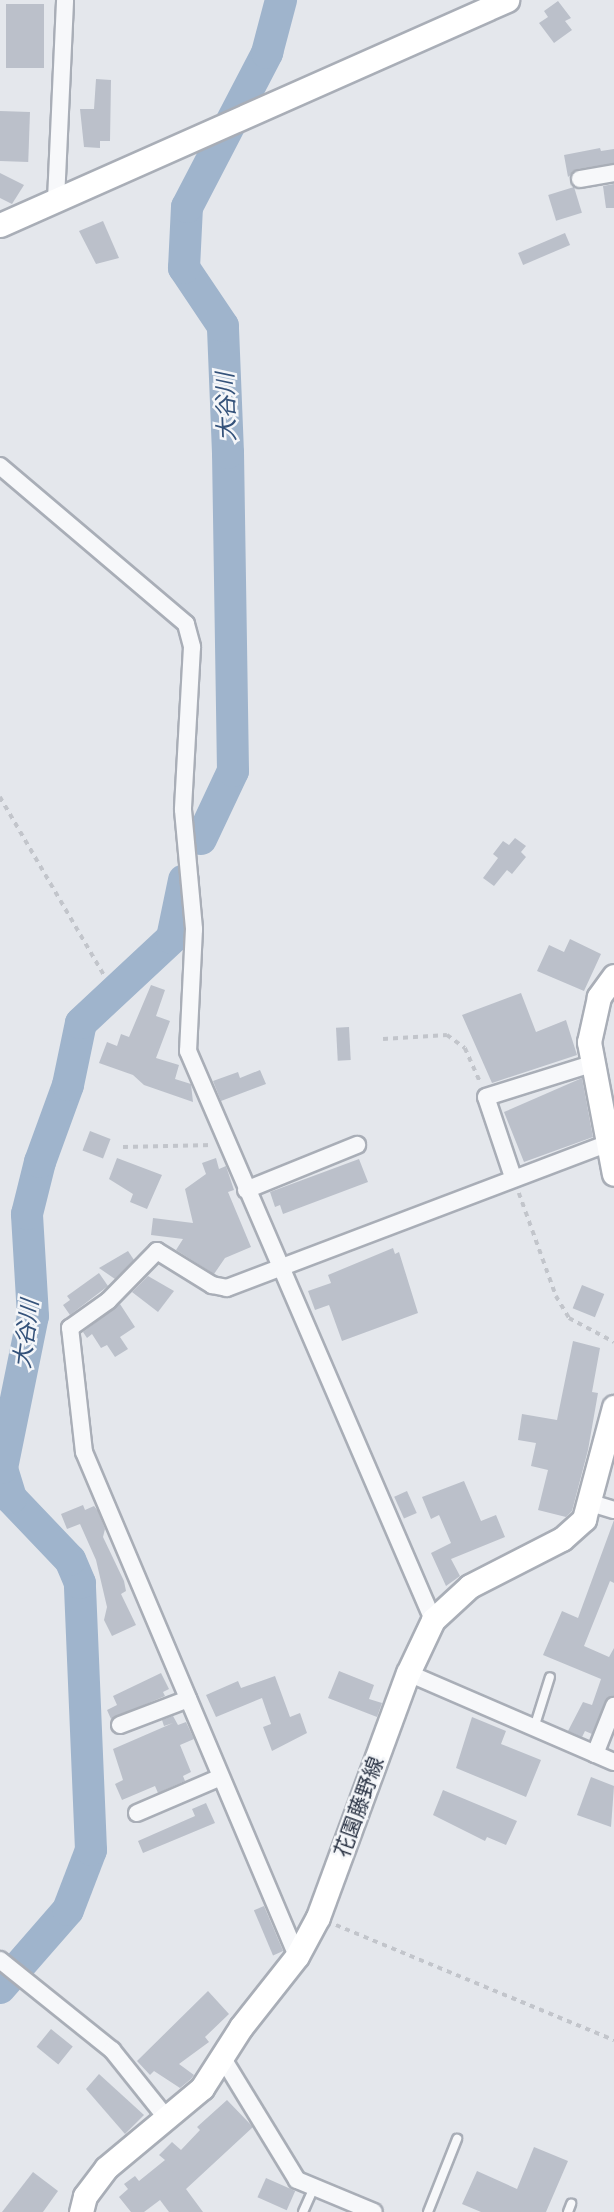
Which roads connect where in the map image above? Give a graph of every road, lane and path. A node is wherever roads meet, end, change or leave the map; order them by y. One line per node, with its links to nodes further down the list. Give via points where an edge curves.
1 (65, 0): 5 (street)
2 (506, 0): 5 (main road)
3 (614, 173): 4 (street)
4 (580, 179)
5 (56, 200): 6 (main road)
6 (0, 225)
7 (0, 467): 14 (street, via 186,625 192,647 183,810 194,929 188,1051)
8 (0, 797): 10 (path)
9 (614, 976): 12 (main road, via 599,997 591,1021)
10 (105, 977)
11 (383, 1039): 13 (path, via 447,1035 465,1048)
12 (591, 1063): 13 (street); 15 (main road)
13 (486, 1097): 19 (street)
14 (226, 1144): 17 (path); 20 (street)
15 (607, 1144): 18 (main road); 19 (street)
16 (357, 1145): 20 (street)
17 (123, 1147)
18 (614, 1174)
19 (513, 1177): 21 (street); 22 (path, via 556,1296 569,1318)
20 (246, 1190): 21 (street)
21 (282, 1270): 26 (street); 29 (street, via 227,1288 212,1285 157,1251 108,1301 70,1328 84,1452)
22 (614, 1342)
23 (614, 1407): 24 (main road, 花園藤野線)
24 (591, 1503): 25 (street); 26 (main road, 花園藤野線, via 575,1529 471,1586)
25 (614, 1510)
26 (433, 1620): 27 (main road, 花園藤野線)
27 (408, 1673): 32 (street); 37 (main road, 花園藤野線)
28 (550, 1677): 32 (lane)
29 (188, 1699): 31 (street); 35 (street)
30 (614, 1706): 33 (street)
31 (120, 1725)
32 (534, 1728): 33 (street)
33 (595, 1754): 34 (street)
34 (614, 1762)
35 (221, 1777): 36 (street); 38 (street)
36 (137, 1813)
37 (318, 1917): 38 (main road, 花園藤野線); 40 (path)
38 (297, 1956): 41 (main road, 花園藤野線)
39 (5, 1963): 42 (street, via 112,2050)
40 (614, 2040)
41 (222, 2057): 42 (main road, 花園藤野線, via 202,2088); 44 (street, via 297,2180)
42 (168, 2120): 45 (main road, 花園藤野線, via 106,2168 85,2196)
43 (457, 2139): 48 (lane)
44 (314, 2187): 46 (lane); 47 (street)
45 (81, 2212)
46 (303, 2212)
47 (374, 2212)
48 (428, 2212)

